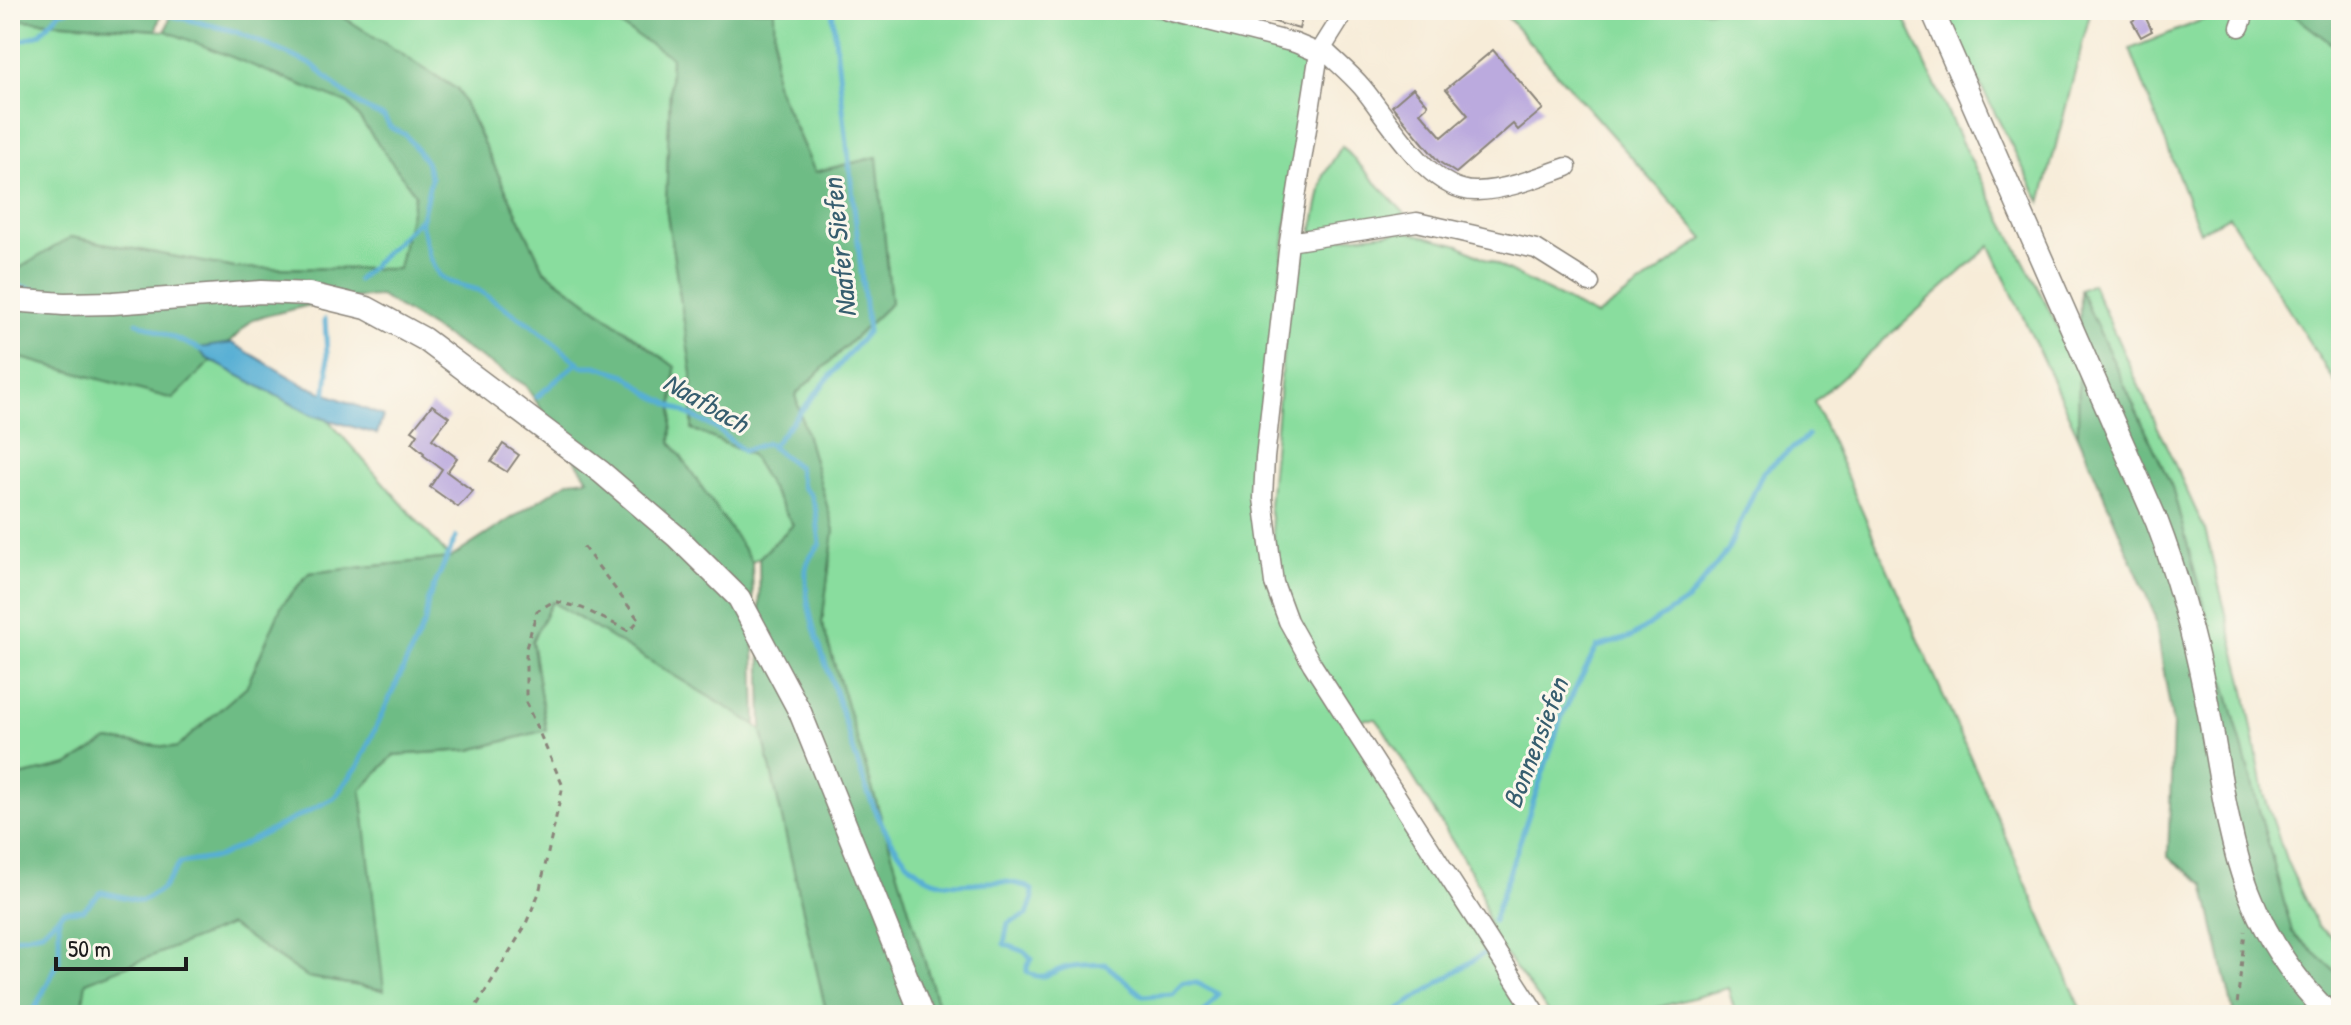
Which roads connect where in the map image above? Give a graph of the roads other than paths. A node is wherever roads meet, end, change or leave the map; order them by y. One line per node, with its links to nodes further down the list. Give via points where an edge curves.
1 (1165, 10): 4 (street)
2 (1346, 10): 4 (street)
3 (1932, 10): 11 (main road, via 2174,567 2193,635 2234,852 2255,909 2280,958)
4 (1320, 51): 5 (street, via 1361,85 1411,152 1450,186 1475,192); 6 (street)
5 (1567, 167)
6 (1289, 242): 7 (street, via 1417,222 1536,249); 10 (street, via 1263,498 1274,583 1312,664)
7 (1590, 283)
8 (10, 300): 9 (main road, via 113,303 261,292 309,294 367,308 424,339 601,472 739,598 800,712)
9 (922, 1015)
10 (1537, 1015)
11 (2330, 1015)

